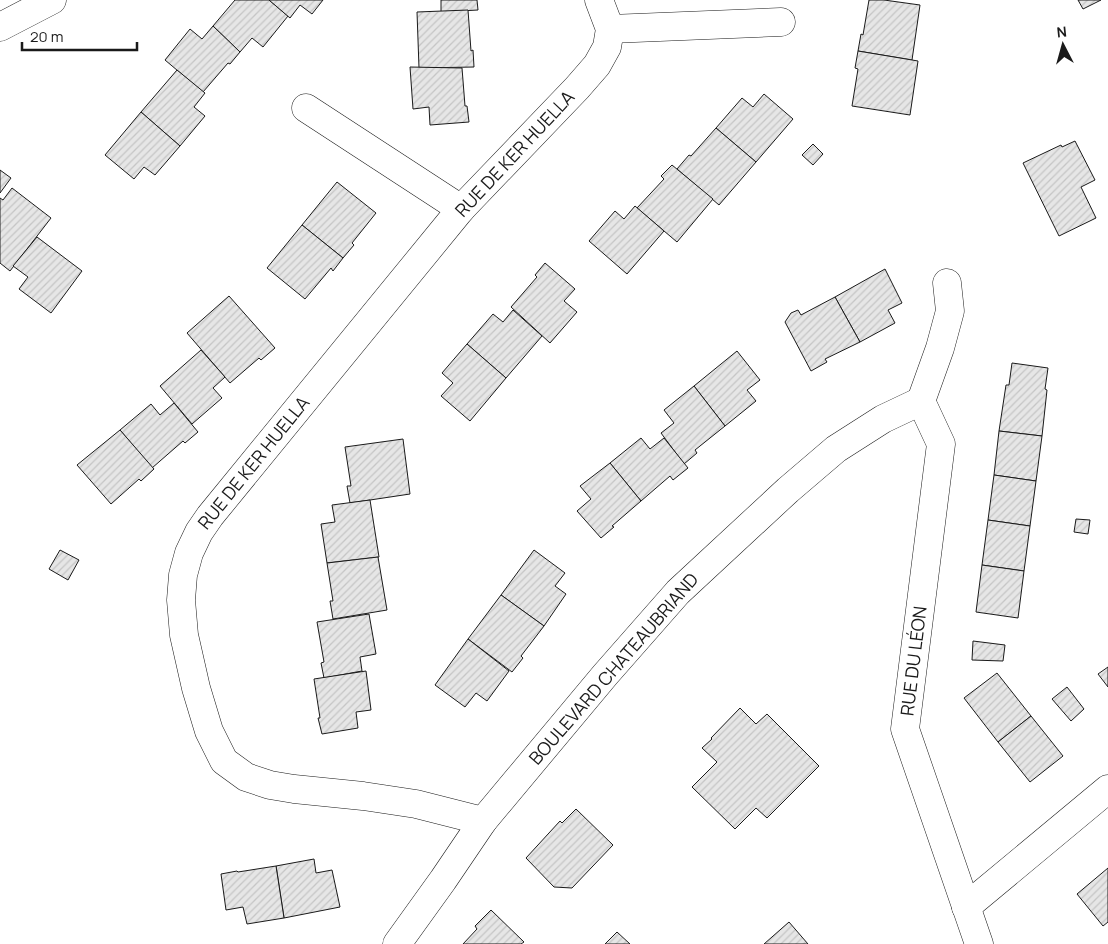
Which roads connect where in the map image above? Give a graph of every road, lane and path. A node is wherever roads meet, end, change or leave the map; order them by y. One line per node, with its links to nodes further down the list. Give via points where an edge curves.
1 (52, 0): 4 (street)
2 (599, 0): 5 (street)
3 (781, 22): 5 (street)
4 (0, 27)
5 (610, 29): 7 (street, RUE DE KER HUELLA, via 607,47 597,65)
6 (306, 108): 7 (street)
7 (461, 209): 11 (street, RUE DE KER HUELLA, via 199,532 183,575 181,600 184,635 196,688 209,731 224,761 246,777 270,785 416,804)
8 (947, 283): 9 (street, via 950,311)
9 (921, 401): 11 (street, BOULEVARD CHATEAUBRIAND, via 883,419 836,449 678,592); 12 (street, RUE DU LÉON, via 941,444 905,729)
10 (1108, 789): 12 (street)
11 (483, 821): 13 (street, BOULEVARD CHATEAUBRIAND)
12 (966, 907): 14 (street, RUE DU LÉON)
13 (397, 944)
14 (979, 944)

